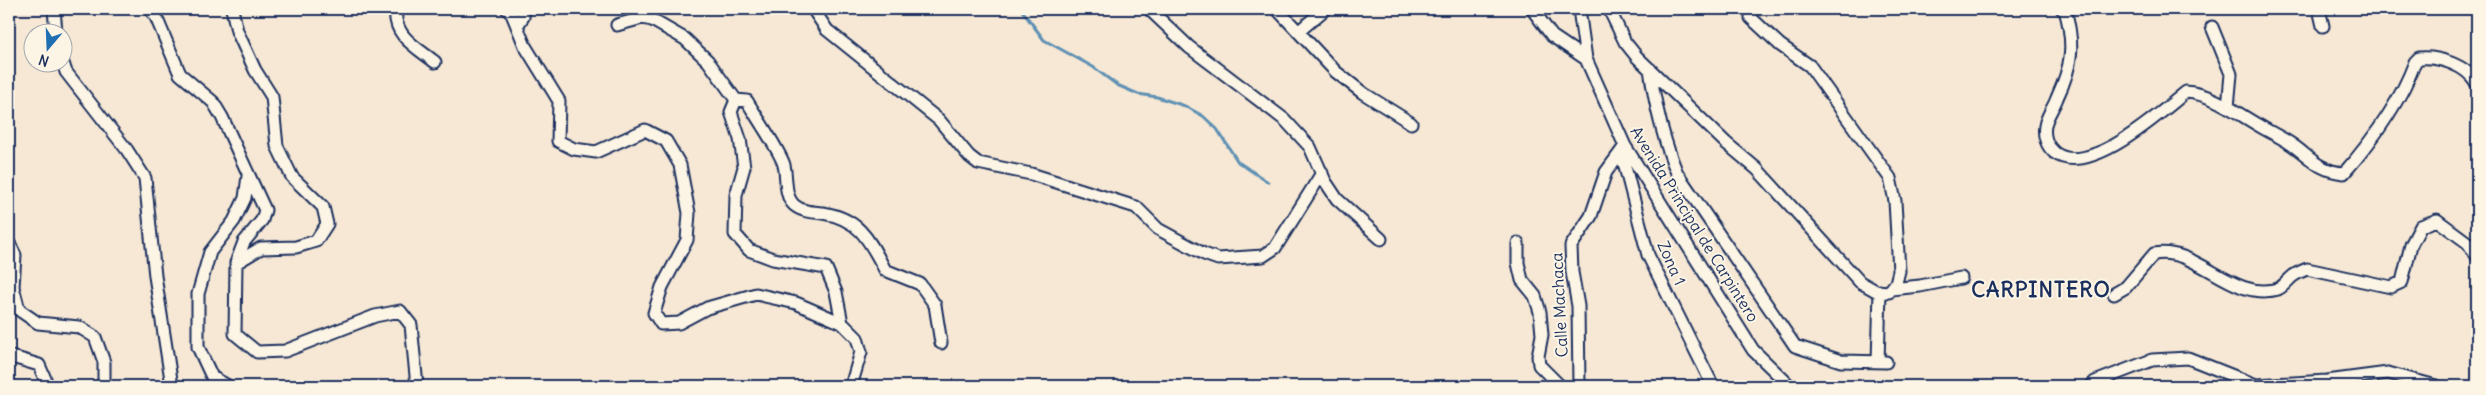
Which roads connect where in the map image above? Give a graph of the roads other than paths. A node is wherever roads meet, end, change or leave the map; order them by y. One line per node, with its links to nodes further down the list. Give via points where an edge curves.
1 (54, 9): 17 (street)
2 (150, 9): 33 (street, via 180,74 213,102 222,117)
3 (232, 9): 38 (street, via 237,31 272,97 278,146 292,178 323,207 327,224 316,241 296,247 261,248)
4 (396, 9): 24 (street, via 395,22 401,35)
5 (507, 9): 19 (street)
6 (524, 9): 19 (street)
7 (813, 9): 32 (street, via 827,30 939,120 968,156 978,163 1031,174 1136,207 1158,229 1218,259 1263,256 1275,248)
8 (1149, 9): 32 (street, via 1189,47 1285,120 1310,147)
9 (1277, 9): 22 (street)
10 (1325, 9): 22 (street)
11 (1532, 9): 23 (street, via 1552,36)
12 (1579, 9): 23 (street, Avenida Principal de Carpintero)
13 (1610, 9): 25 (street, via 1625,42)
14 (1752, 9): 40 (street, via 1750,18 1810,66 1890,178 1895,201 1898,270 1896,283)
15 (2062, 9): 29 (street, via 2070,30 2069,74 2045,126 2046,142 2059,156 2070,159 2085,157 2130,137 2186,92 2213,98)
16 (2319, 9): 20 (street)
17 (55, 22)
18 (617, 25): 28 (street, via 642,18 652,20 684,39 708,61)
19 (517, 26): 42 (street, via 559,100 558,141 574,149 596,152 645,130 666,141 680,165 689,213 687,240 662,288 654,313 661,324 679,323 706,308 756,294 796,303)
20 (2323, 26)
21 (2212, 27): 29 (street, via 2231,74)
22 (1298, 32): 30 (street, via 1336,72)
23 (1586, 59): 31 (street, Avenida Principal de Carpintero)
24 (434, 62)
25 (1650, 69): 40 (street, via 1757,169 1860,282); 40 (street, via 1656,109 1677,173 1795,346 1841,361 1882,362)
26 (66, 72): 48 (street, via 145,178 155,276)
27 (2477, 84): 29 (street, via 2461,69 2441,59 2419,58 2389,112 2344,173 2330,172 2289,142)
28 (736, 100): 42 (street, via 731,112 740,138 744,167 736,195 735,234 749,250 773,259 826,268 836,292); 43 (street, via 747,101 783,162 792,204 801,210 829,214 854,223 885,270 920,284 935,305)
29 (2228, 107)
30 (1411, 123)
31 (1625, 146): 53 (street, Calle Machaca, via 1606,172 1591,216 1571,246 1578,306); 54 (street, Zona 1, via 1624,163 1648,255); 55 (street, Avenida Principal de Carpintero, via 1753,350)
32 (1322, 173): 34 (street, via 1337,199)
33 (248, 176): 38 (street, via 265,210 262,220 244,242); 49 (street, via 245,198 234,221 210,252 198,294 198,347 212,377)
34 (1381, 239)
35 (9, 243): 47 (street, via 15,256 13,287 19,310 38,323 79,327 95,337 104,362)
36 (1518, 243): 52 (street, via 1522,280 1535,296 1540,312 1539,365)
37 (2477, 256): 41 (street, via 2468,243 2438,220 2421,226 2411,245 2402,282 2391,288 2307,269 2294,274 2280,289 2258,290 2230,283 2182,256 2166,252 2154,254 2126,287)
38 (236, 263): 50 (street, via 235,334 257,352 285,351 375,316 400,312 411,325)
39 (1961, 278): 40 (street)
40 (1886, 290)
41 (2114, 294)
42 (842, 323): 51 (street, via 857,338 861,352)
43 (941, 343)
44 (9, 356): 46 (street, via 39,365)
45 (2296, 385): 56 (street, via 2256,385 2188,358 2152,360); 57 (street, via 2388,373)
46 (48, 386)
47 (104, 386)
48 (172, 386)
49 (228, 386)
50 (417, 386)
51 (851, 386)
52 (1560, 386)
53 (1578, 386)
54 (1713, 386)
55 (1790, 386)
56 (2091, 386)
57 (2436, 386)

